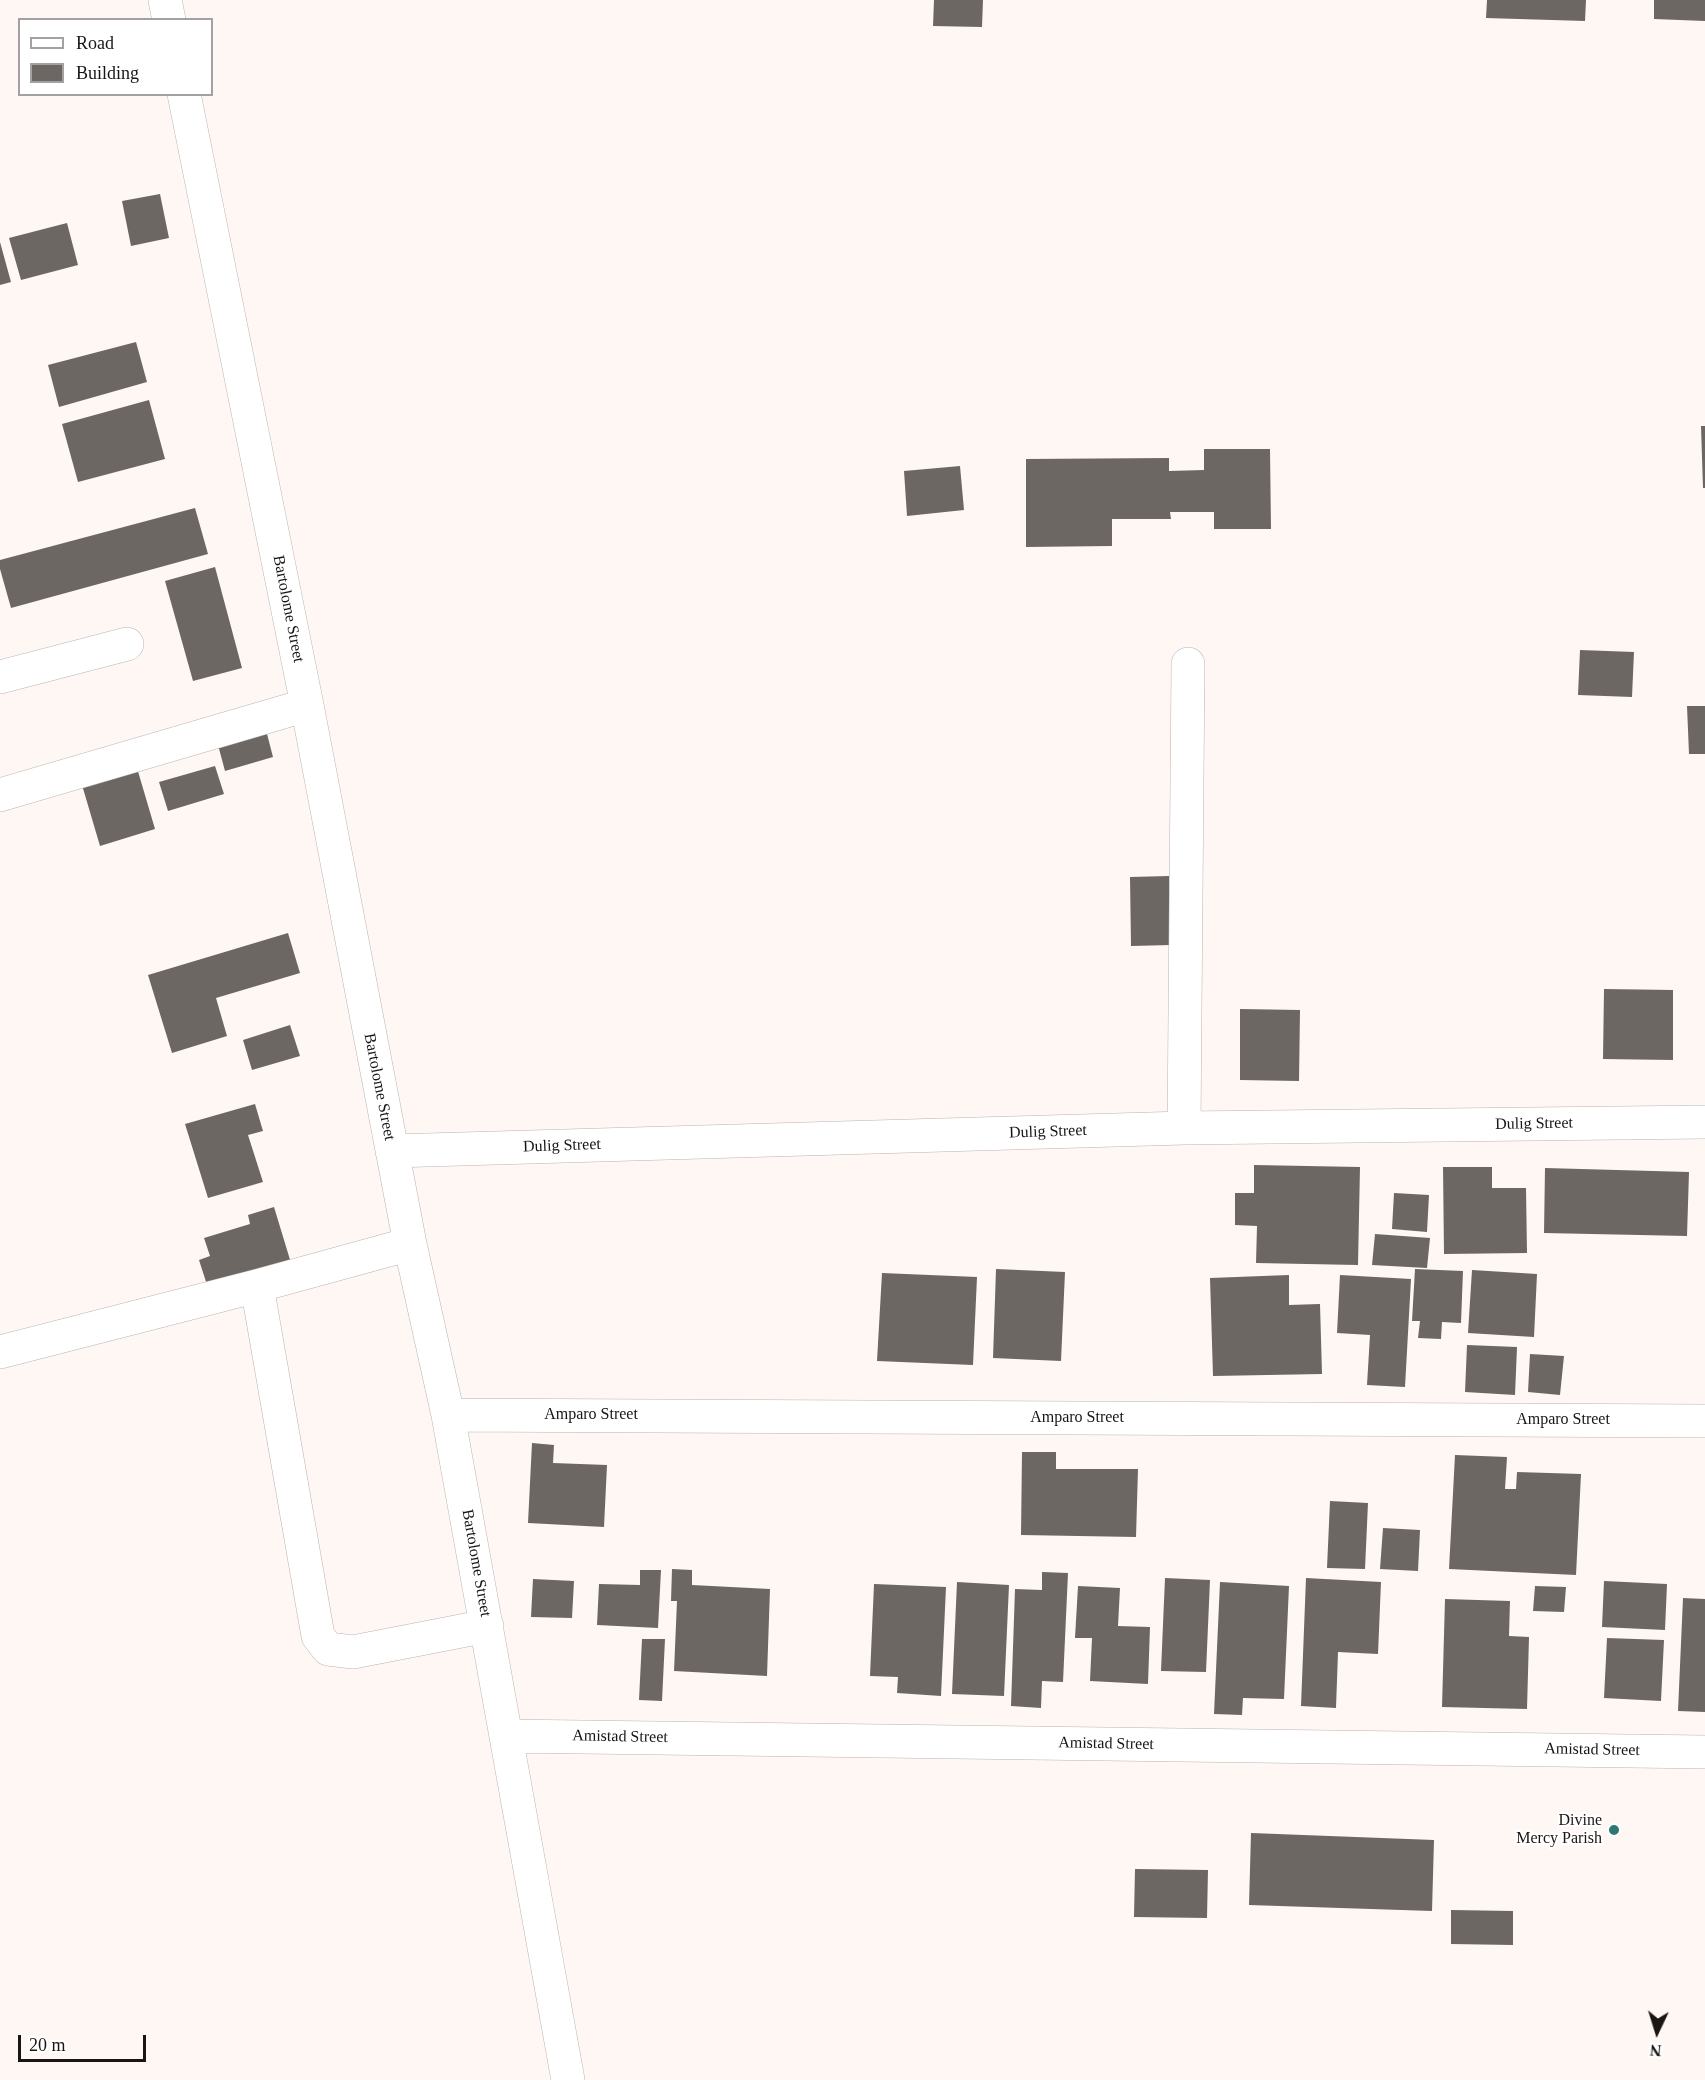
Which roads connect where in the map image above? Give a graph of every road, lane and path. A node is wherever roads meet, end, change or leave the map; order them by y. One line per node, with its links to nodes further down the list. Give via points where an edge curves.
1 (165, 0): 2 (street)
2 (169, 18)
3 (184, 96): 7 (street, Bartolome Street)
4 (127, 644): 6 (street)
5 (1188, 664): 10 (street)
6 (0, 677)
7 (307, 705): 8 (street); 11 (street, Bartolome Street)
8 (0, 795)
9 (1705, 1122): 10 (street, Dulig Street)
10 (1184, 1128): 11 (street, Dulig Street)
11 (392, 1151): 12 (street, Bartolome Street)
12 (410, 1244): 13 (street); 15 (street, Bartolome Street)
13 (257, 1286): 14 (street); 17 (street, via 318,1636 328,1648 353,1652)
14 (0, 1352)
15 (448, 1415): 16 (street, Amparo Street); 17 (street, Bartolome Street)
16 (1705, 1420)
17 (487, 1626): 18 (street, Bartolome Street)
18 (507, 1736): 19 (street, Amistad Street); 20 (street, Bartolome Street)
19 (1705, 1752)
20 (568, 2080)

